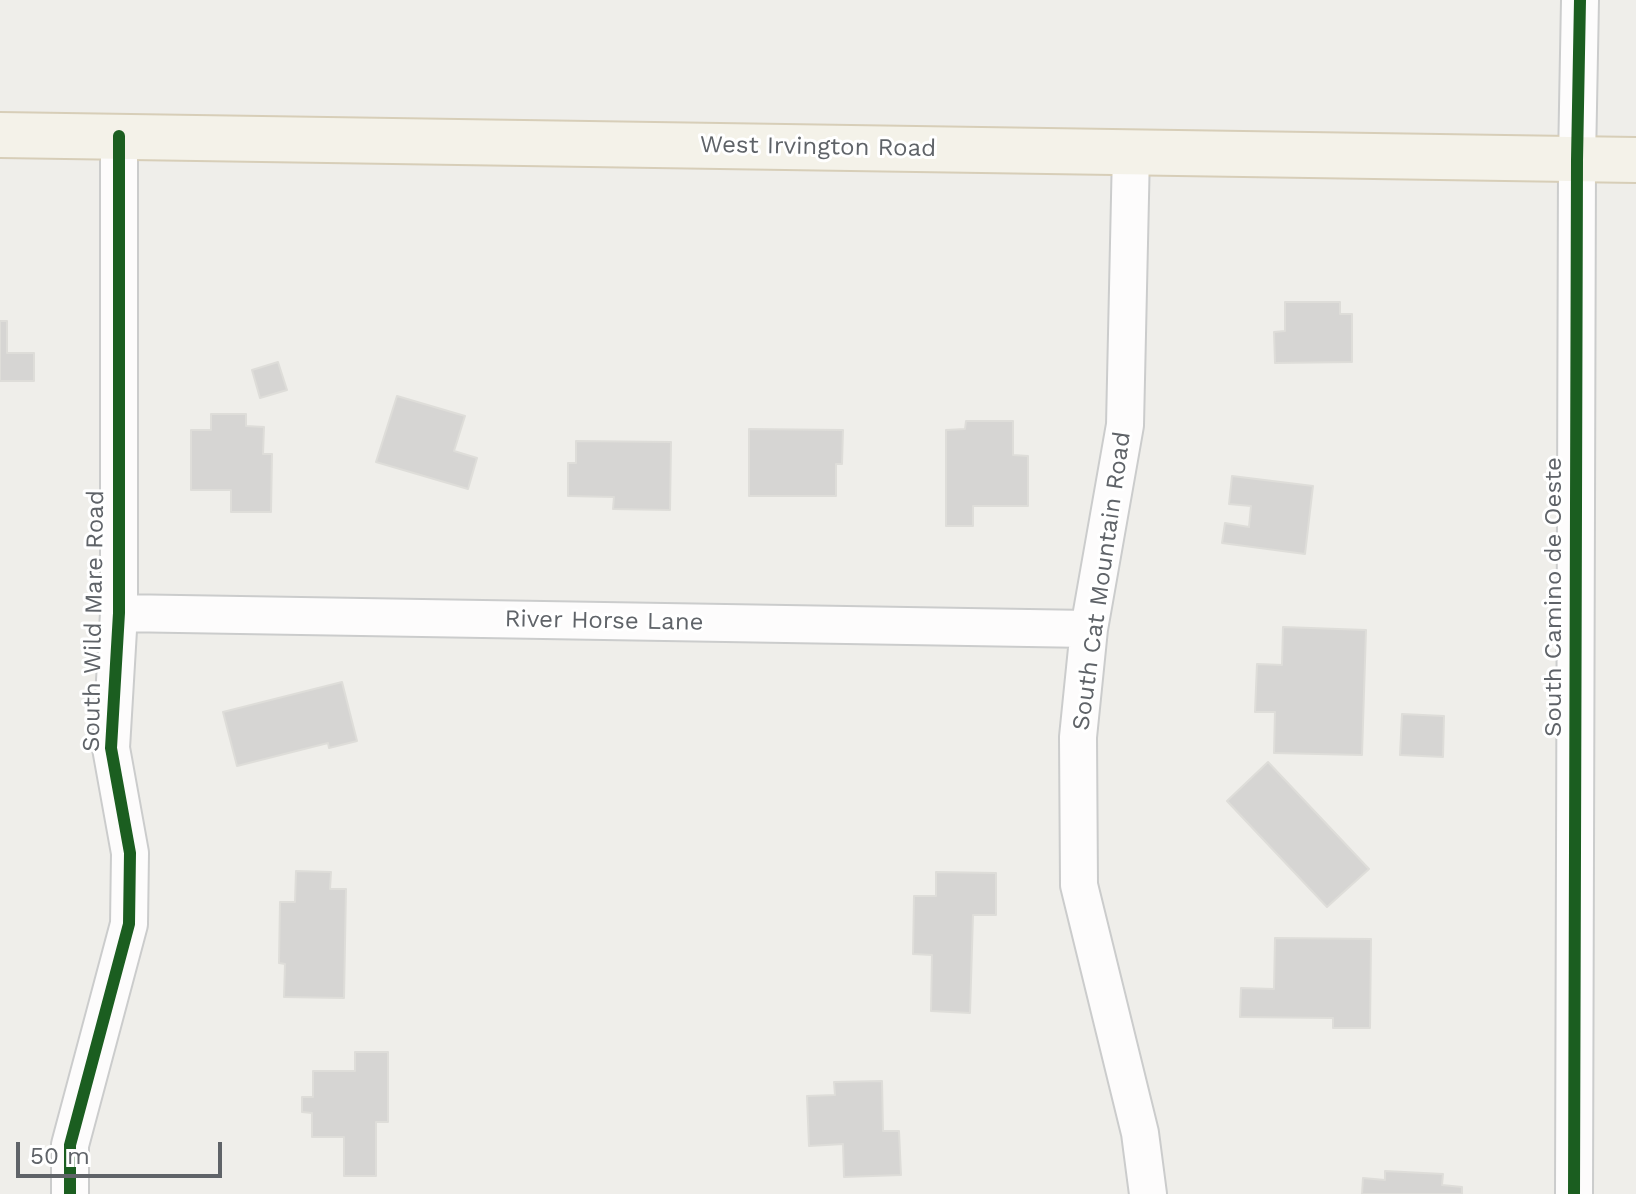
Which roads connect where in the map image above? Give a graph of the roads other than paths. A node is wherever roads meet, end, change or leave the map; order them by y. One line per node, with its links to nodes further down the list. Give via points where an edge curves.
1 (1580, 0): 5 (street, South Camino de Oeste)
2 (0, 135): 3 (main road, West Irvington Road)
3 (119, 136): 4 (main road, West Irvington Road); 7 (street, South Wild Mare Road)
4 (1131, 152): 5 (main road, West Irvington Road); 8 (street, South Cat Mountain Road, via 1125,425)
5 (1577, 160): 6 (main road, West Irvington Road); 11 (street, South Camino de Oeste)
6 (1636, 160)
7 (119, 613): 8 (street, River Horse Lane); 9 (street, South Wild Mare Road, via 111,748 130,853 129,924 70,1145)
8 (1089, 629): 10 (street, South Cat Mountain Road, via 1078,737 1079,885 1140,1133)
9 (70, 1194)
10 (1148, 1194)
11 (1574, 1194)

